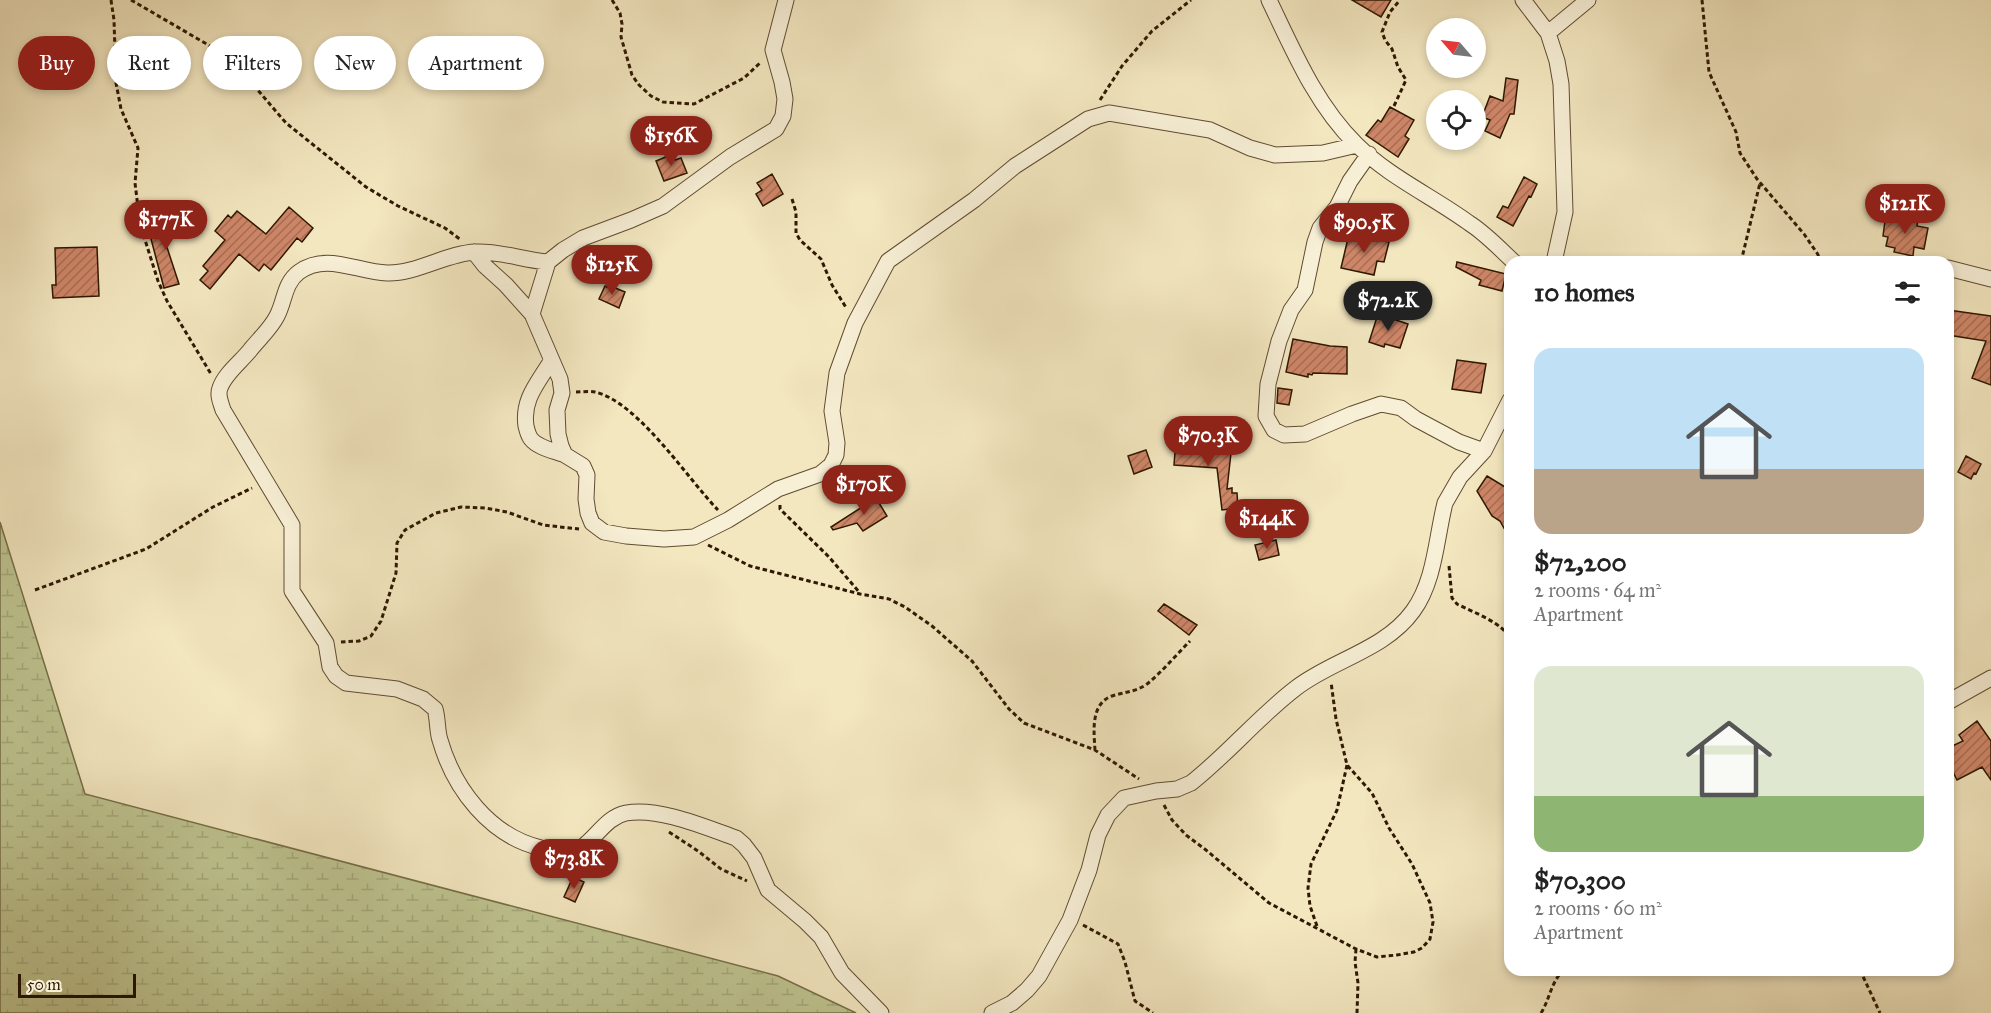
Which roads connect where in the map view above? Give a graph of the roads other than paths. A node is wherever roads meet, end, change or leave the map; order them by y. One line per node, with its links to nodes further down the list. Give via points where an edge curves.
1 (786, 0): 10 (street, via 773,50 785,99 776,129 663,206 583,238)
2 (1269, 0): 6 (street, via 1309,81 1331,116)
3 (1523, 0): 5 (street)
4 (1588, 0): 5 (street)
5 (1548, 33): 9 (street, via 1561,84 1564,154 1565,212)
6 (1363, 150): 8 (street, via 1471,224); 16 (street, via 1337,207 1320,228 1305,290 1291,310 1279,341 1268,384 1266,416 1274,430 1284,435 1305,434 1381,404 1401,408 1459,442); 17 (street, via 1275,155 1210,130 1109,113 1088,119 1015,166 888,261 855,323 837,373 832,411 836,455 820,474 778,489 694,537 664,539 604,532 592,523 586,499 587,475 583,466)
7 (472, 252): 10 (street); 13 (street); 20 (street, via 387,273 324,262 307,267 287,285 275,319 219,388 223,410 293,530 292,591 326,643 330,667 346,683 397,689 423,699 435,709 440,739 466,796 491,822 525,845 567,853 579,849 610,820 624,813 648,811 736,838 754,858 768,890 821,937 842,973)
8 (1507, 256)
9 (1555, 256)
10 (548, 262): 13 (street)
11 (1954, 270): 12 (street)
12 (1991, 279)
13 (532, 314): 14 (street)
14 (551, 361): 17 (street, via 560,379 558,434); 17 (street, via 528,399 524,414 531,439)
15 (1504, 412): 16 (street)
16 (1484, 451): 21 (street, via 1460,477 1445,503 1427,583 1403,623 1368,648 1295,689 1191,783 1124,798 1108,815 1098,834 1070,920 1033,983 1012,1003)
17 (565, 455)
18 (1991, 678): 19 (street)
19 (1954, 699)
20 (881, 1013)
21 (992, 1013)

